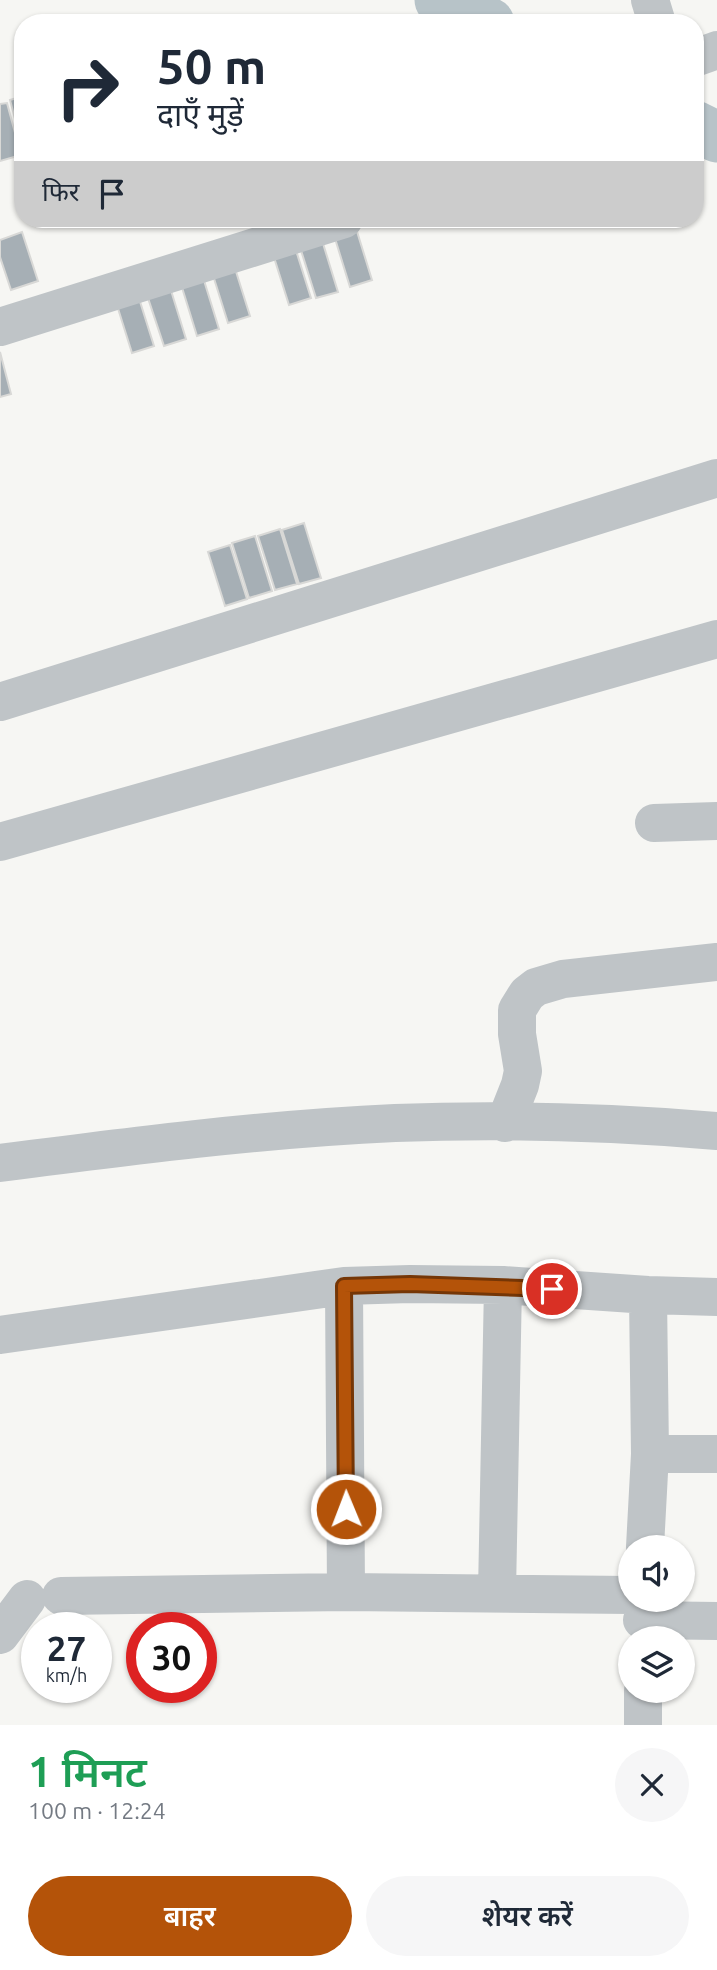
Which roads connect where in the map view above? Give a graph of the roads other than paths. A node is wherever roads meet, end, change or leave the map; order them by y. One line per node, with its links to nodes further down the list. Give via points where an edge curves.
1 (315, 228): 2 (street)
2 (0, 327)
3 (717, 478): 5 (street)
4 (717, 639): 8 (street)
5 (0, 702)
6 (717, 821): 7 (street)
7 (654, 823)
8 (0, 842)
9 (717, 962): 10 (street, via 563,979 536,987 516,1010 523,1071)
10 (505, 1123): 11 (street); 12 (street, via 273,1132)
11 (717, 1131)
12 (0, 1163)
13 (344, 1286): 14 (street); 17 (street); 21 (street)
14 (503, 1286): 15 (street); 22 (street)
15 (648, 1296): 16 (street); 18 (street)
16 (717, 1297)
17 (0, 1335)
18 (650, 1454): 19 (street); 20 (street)
19 (717, 1454)
20 (646, 1535)
21 (346, 1592): 22 (street); 25 (street, via 44,1597)
22 (496, 1592): 23 (street)
23 (639, 1613): 24 (street)
24 (717, 1621)
25 (0, 1636)
26 (643, 1703): 27 (street)
27 (643, 1725)

